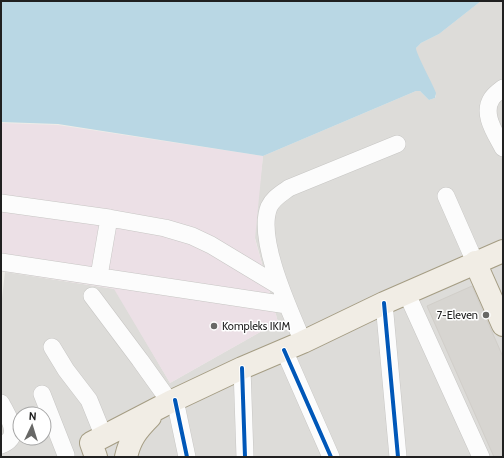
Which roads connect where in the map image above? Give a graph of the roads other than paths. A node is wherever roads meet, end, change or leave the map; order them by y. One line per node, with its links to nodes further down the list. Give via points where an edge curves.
1 (503, 88): 2 (street, via 492,97 488,107 489,118)
2 (501, 138)
3 (397, 144): 11 (street, via 289,188 275,198 266,216 266,230)
4 (446, 196): 9 (street)
5 (1, 203): 6 (street)
6 (109, 218): 10 (street); 11 (street, via 165,228 192,236)
7 (503, 252): 9 (main road)
8 (1, 262): 10 (street)
9 (475, 262): 12 (main road); 16 (main road)
10 (99, 276): 15 (street)
11 (279, 286): 15 (street)
12 (407, 294): 14 (main road); 31 (street)
13 (92, 296): 22 (street, via 140,360)
14 (384, 303): 17 (main road); 30 (street)
15 (287, 305): 17 (street)
16 (503, 325)
17 (293, 346): 19 (main road); 29 (street)
18 (52, 347): 24 (street, via 89,400)
19 (242, 368): 22 (main road); 28 (street)
20 (42, 394): 25 (street)
21 (1, 403): 23 (street, via 10,421 12,437)
22 (168, 404): 24 (main road); 26 (main road, via 138,428); 27 (street)
23 (1, 445)
24 (99, 447): 25 (street)
25 (64, 456)
26 (126, 457)
27 (187, 457)
28 (245, 457)
29 (331, 457)
30 (398, 457)
31 (481, 457)

